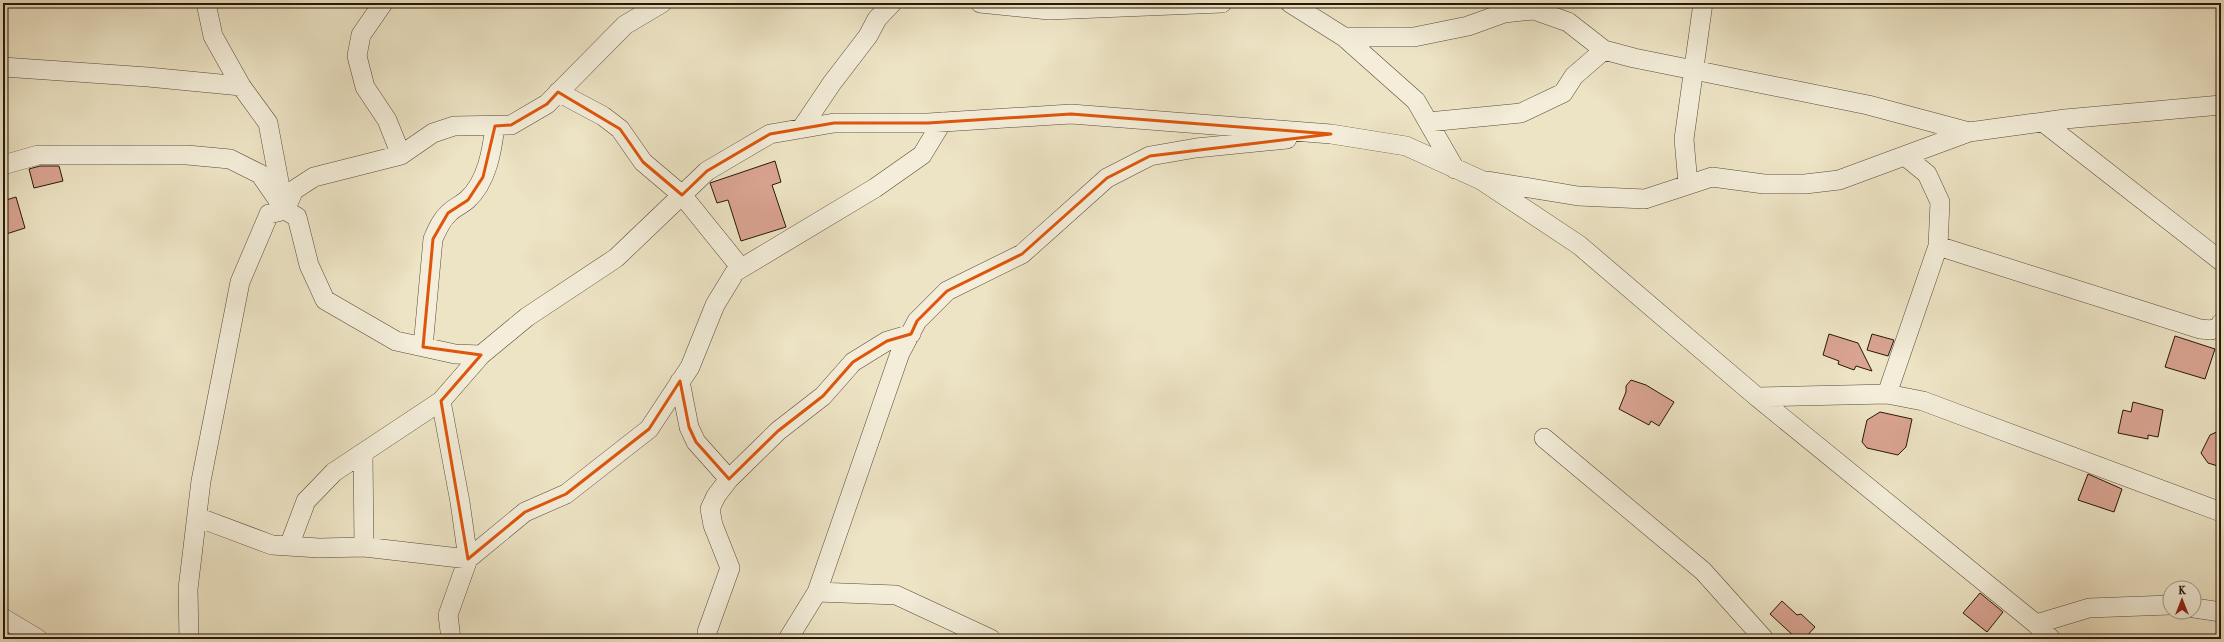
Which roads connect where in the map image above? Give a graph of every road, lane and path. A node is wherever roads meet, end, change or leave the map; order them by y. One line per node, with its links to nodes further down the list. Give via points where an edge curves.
1 (206, 3): 13 (street, via 213,36)
2 (383, 3): 23 (street, via 361,35 357,56 365,87 387,120)
3 (662, 3): 14 (street, via 625,24)
4 (892, 3): 20 (street, via 877,19 868,36)
5 (980, 3): 6 (street, via 1049,10)
6 (1222, 3)
7 (1290, 3): 9 (street)
8 (1703, 3): 12 (street)
9 (1344, 37): 10 (street, via 1414,37 1468,26 1504,13 1534,10 1568,22); 17 (street, via 1416,101)
10 (1604, 50): 12 (street); 17 (street, via 1574,76 1563,93 1521,113)
11 (3, 67): 13 (street)
12 (1695, 70): 21 (street, via 1868,105); 28 (street, via 1684,139)
13 (241, 86): 30 (street, via 268,123)
14 (558, 92): 19 (street, via 547,104 510,125); 29 (street, via 603,116 620,129 643,162)
15 (2221, 105): 18 (street)
16 (942, 122): 20 (street, via 834,123); 22 (street, via 1071,114); 33 (street, via 922,155 875,188)
17 (1428, 122): 26 (street)
18 (2043, 122): 21 (street); 32 (street)
19 (495, 126): 23 (street, via 454,126 433,133); 36 (street, via 492,150 484,177 468,200 448,213 439,224 433,239)
20 (801, 129): 29 (street, via 770,134 707,171)
21 (1969, 132): 24 (street)
22 (1331, 134): 26 (street, via 1406,146); 35 (street, via 1196,148 1150,156 1107,178 1022,254 948,291 917,321)
23 (401, 155): 30 (street, via 314,177 294,190)
24 (1905, 156): 28 (street, via 1839,180 1805,184 1764,184 1712,177); 31 (street, via 1927,174 1940,202)
25 (3, 165): 30 (street, via 38,155 187,155 230,159 260,174)
26 (1455, 168): 27 (street)
27 (1481, 180): 28 (street, via 1578,196 1645,199); 40 (street, via 1579,245)
28 (1688, 184)
29 (682, 195): 33 (street); 37 (street, via 616,258 527,317)
30 (285, 210): 36 (street, via 297,217 308,265 325,300 396,341); 46 (street, via 269,214 240,282 202,474)
31 (1938, 246): 34 (street, via 2200,329 2211,330 2220,327); 39 (street)
32 (2221, 261)
33 (741, 268): 38 (street, via 735,272 715,305 690,367)
34 (2221, 323)
35 (910, 334): 44 (street, via 887,341 853,362 823,396 778,432); 50 (street, via 900,353)
36 (423, 347): 37 (street, via 455,354)
37 (481, 355): 41 (street)
38 (680, 382): 44 (street, via 688,427 696,442); 49 (street, via 649,429 566,494 526,512)
39 (1888, 394): 40 (street); 45 (street, via 1923,402)
40 (1757, 397): 55 (street)
41 (441, 402): 43 (street); 49 (street)
42 (1544, 438): 62 (street, via 1703,571)
43 (363, 453): 47 (street, via 334,472 306,501); 48 (street)
44 (729, 479): 56 (street, via 710,509 713,525 730,568)
45 (2221, 512)
46 (196, 517): 47 (street, via 272,545); 58 (street, via 188,589)
47 (289, 546): 48 (street)
48 (364, 547): 49 (street)
49 (468, 559): 59 (street, via 448,615)
50 (817, 592): 60 (street); 61 (street, via 896,595)
51 (2162, 605): 55 (street, via 2089,608)
52 (2202, 609): 53 (street)
53 (2221, 612)
54 (3, 618): 57 (street)
55 (2036, 624): 63 (street)
56 (703, 638)
57 (38, 639)
58 (189, 639)
59 (451, 639)
60 (788, 639)
61 (991, 639)
62 (1764, 639)
63 (2050, 639)

